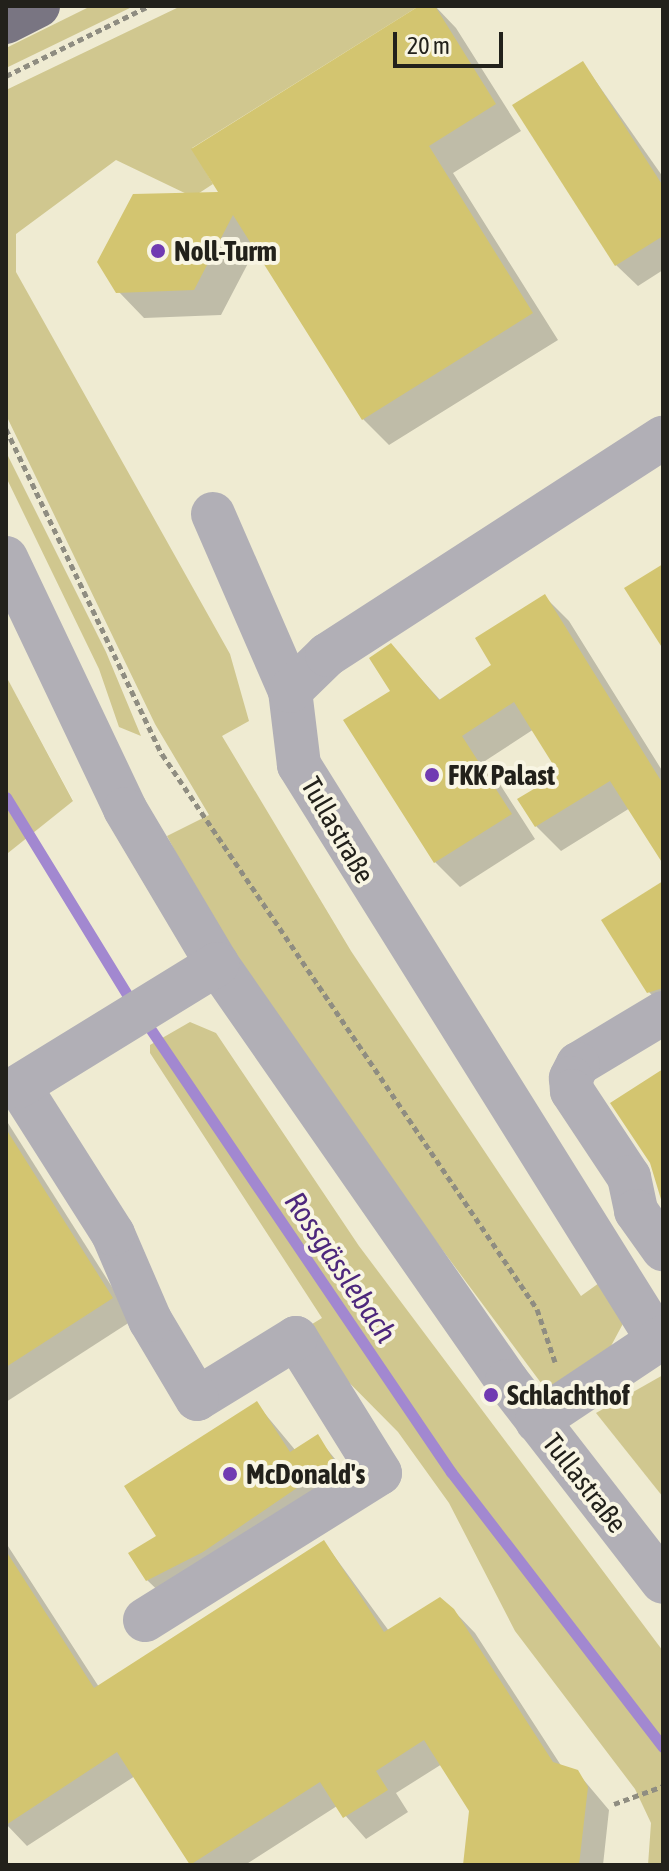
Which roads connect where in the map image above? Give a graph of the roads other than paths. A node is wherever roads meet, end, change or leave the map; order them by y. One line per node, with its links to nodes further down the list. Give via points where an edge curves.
1 (38, 6): 2 (main road)
2 (6, 22)
3 (663, 438): 6 (street, via 327,655)
4 (213, 514): 6 (street, Tullastraße)
5 (6, 558): 7 (street, Tullastraße)
6 (290, 691): 10 (street, Tullastraße, via 299,765)
7 (200, 976): 11 (street, Tullastraße); 13 (street, via 19,1086 113,1234 150,1320 197,1399 296,1338 380,1473)
8 (663, 1013): 9 (street, via 578,1064 571,1078 572,1091 629,1177 636,1211)
9 (663, 1249)
10 (661, 1339): 11 (street, Tullastraße)
11 (553, 1411): 12 (street, Tullastraße)
12 (663, 1582)
13 (145, 1620)

